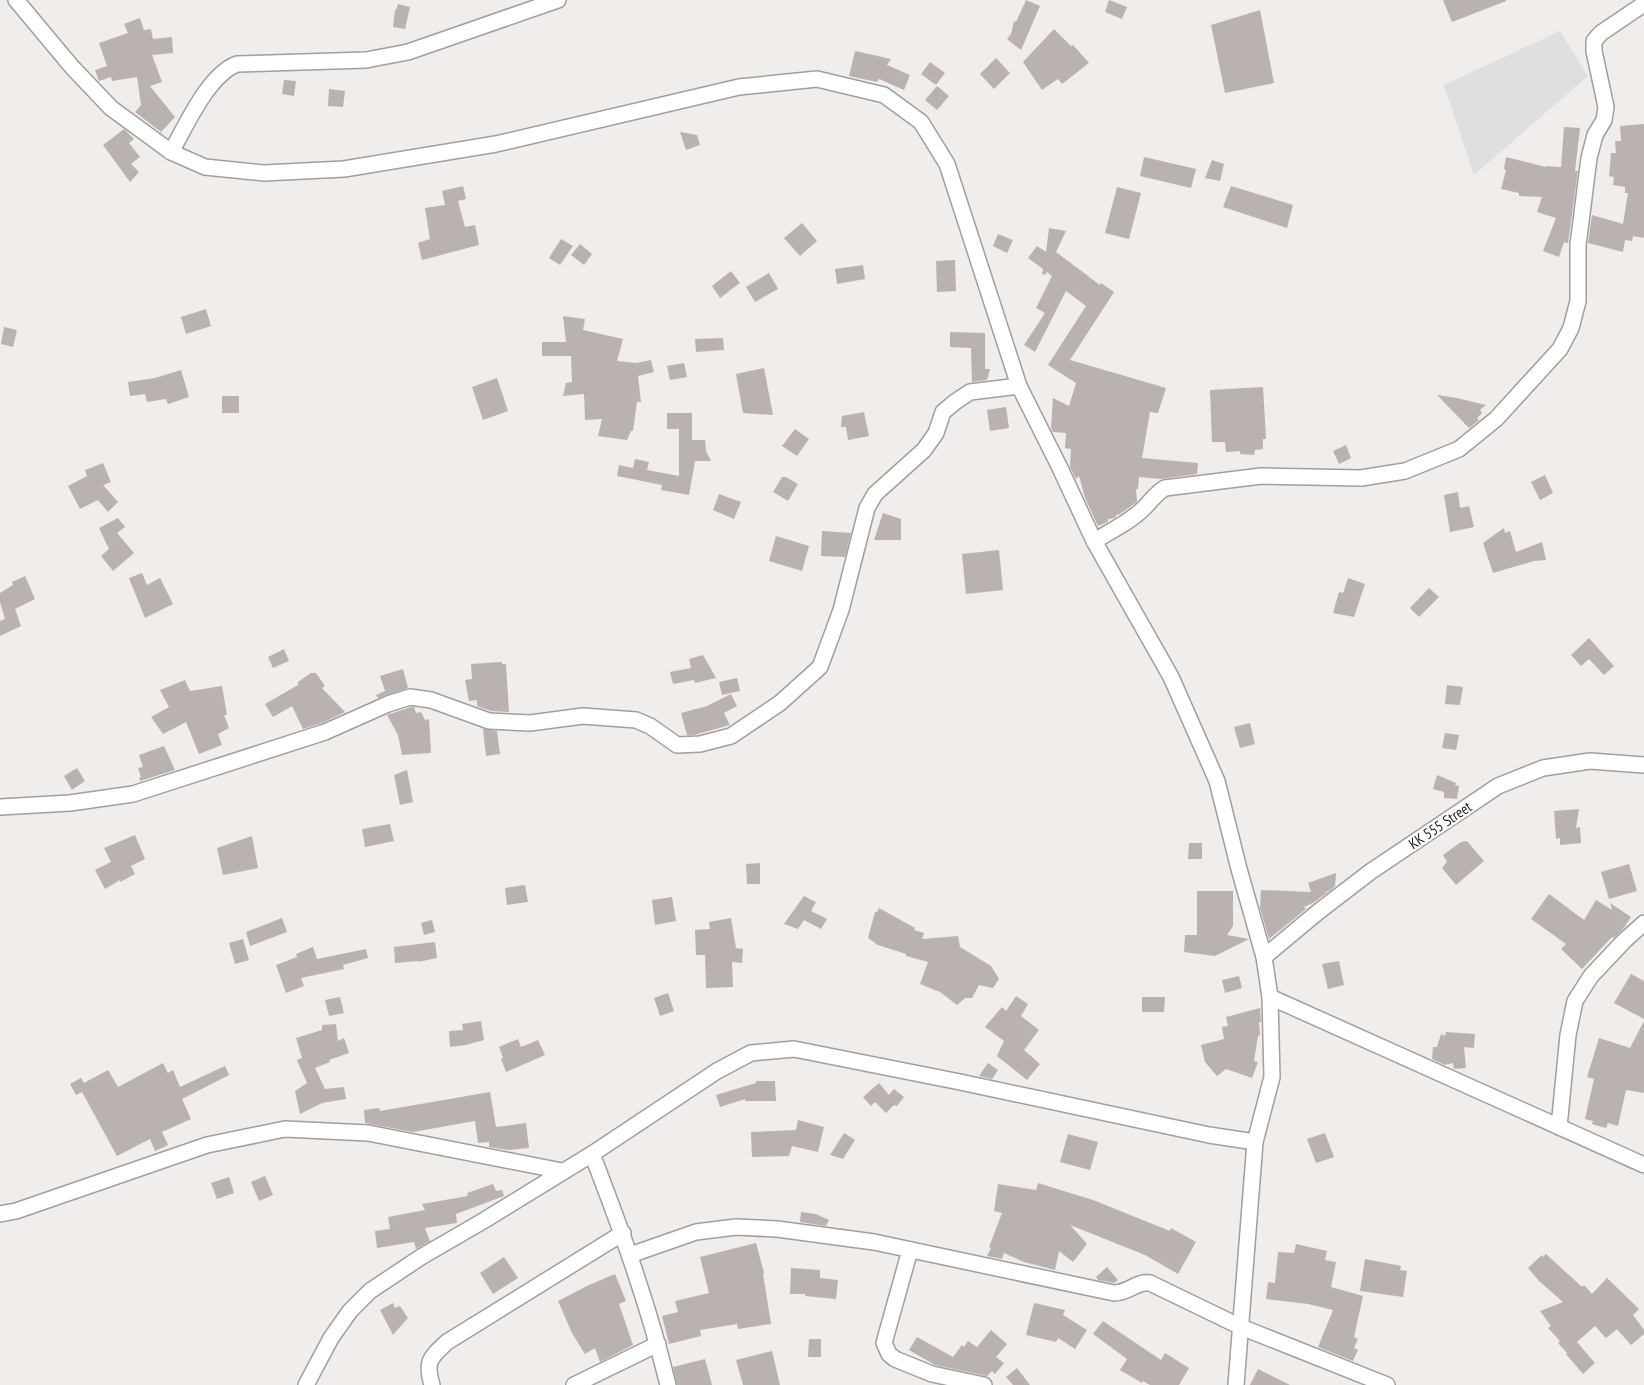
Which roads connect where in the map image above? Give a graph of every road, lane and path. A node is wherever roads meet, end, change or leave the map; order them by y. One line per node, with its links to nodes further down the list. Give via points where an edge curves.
1 (16, 0): 4 (street, via 111,108)
2 (558, 0): 4 (street, via 408,52 366,60 237,64 227,68 208,88)
3 (1644, 4): 6 (street, via 1594,41 1606,107 1589,158 1578,245 1578,301 1571,328 1560,349 1496,419 1459,450 1405,471 1361,478 1262,476 1165,488 1125,523)
4 (171, 152): 5 (street, via 205,167 264,173 344,169 496,144 739,87 818,79 884,95 921,122 947,164)
5 (1019, 387): 6 (street); 8 (street, via 970,392 955,402 943,412 936,433 924,450 875,494 867,508 841,610 820,668 780,703 731,736 677,745 636,720 583,716 530,723 489,721 431,700 410,697 314,735 133,794)
6 (1094, 541): 10 (street, via 1171,677 1217,781)
7 (1644, 765): 10 (street, KK 555 Street, via 1590,761 1543,768 1498,786 1370,872)
8 (0, 807)
9 (1644, 923): 12 (street, via 1591,976 1575,1001)
10 (1264, 957): 11 (street)
11 (1270, 997): 12 (street); 13 (street, via 1272,1077)
12 (1559, 1128): 15 (street)
13 (1255, 1142): 14 (street, via 794,1049 751,1053 717,1071); 21 (street)
14 (592, 1154): 16 (street); 18 (street)
15 (1644, 1166)
16 (562, 1171): 17 (street, via 368,1133 285,1129 207,1145); 23 (street, via 370,1291 331,1338)
17 (0, 1214)
18 (623, 1233): 20 (street); 24 (street, via 447,1342 432,1356 428,1372)
19 (910, 1250): 20 (street, via 788,1230 736,1227 696,1232); 21 (street, via 1114,1293 1123,1293 1142,1282 1150,1283); 27 (street, via 884,1342 889,1354 932,1374)
20 (630, 1255): 22 (street)
21 (1241, 1327): 28 (street); 29 (street)
22 (658, 1344): 25 (street); 26 (street)
23 (306, 1385)
24 (432, 1385)
25 (574, 1385)
26 (668, 1385)
27 (984, 1385)
28 (1236, 1385)
29 (1387, 1385)

